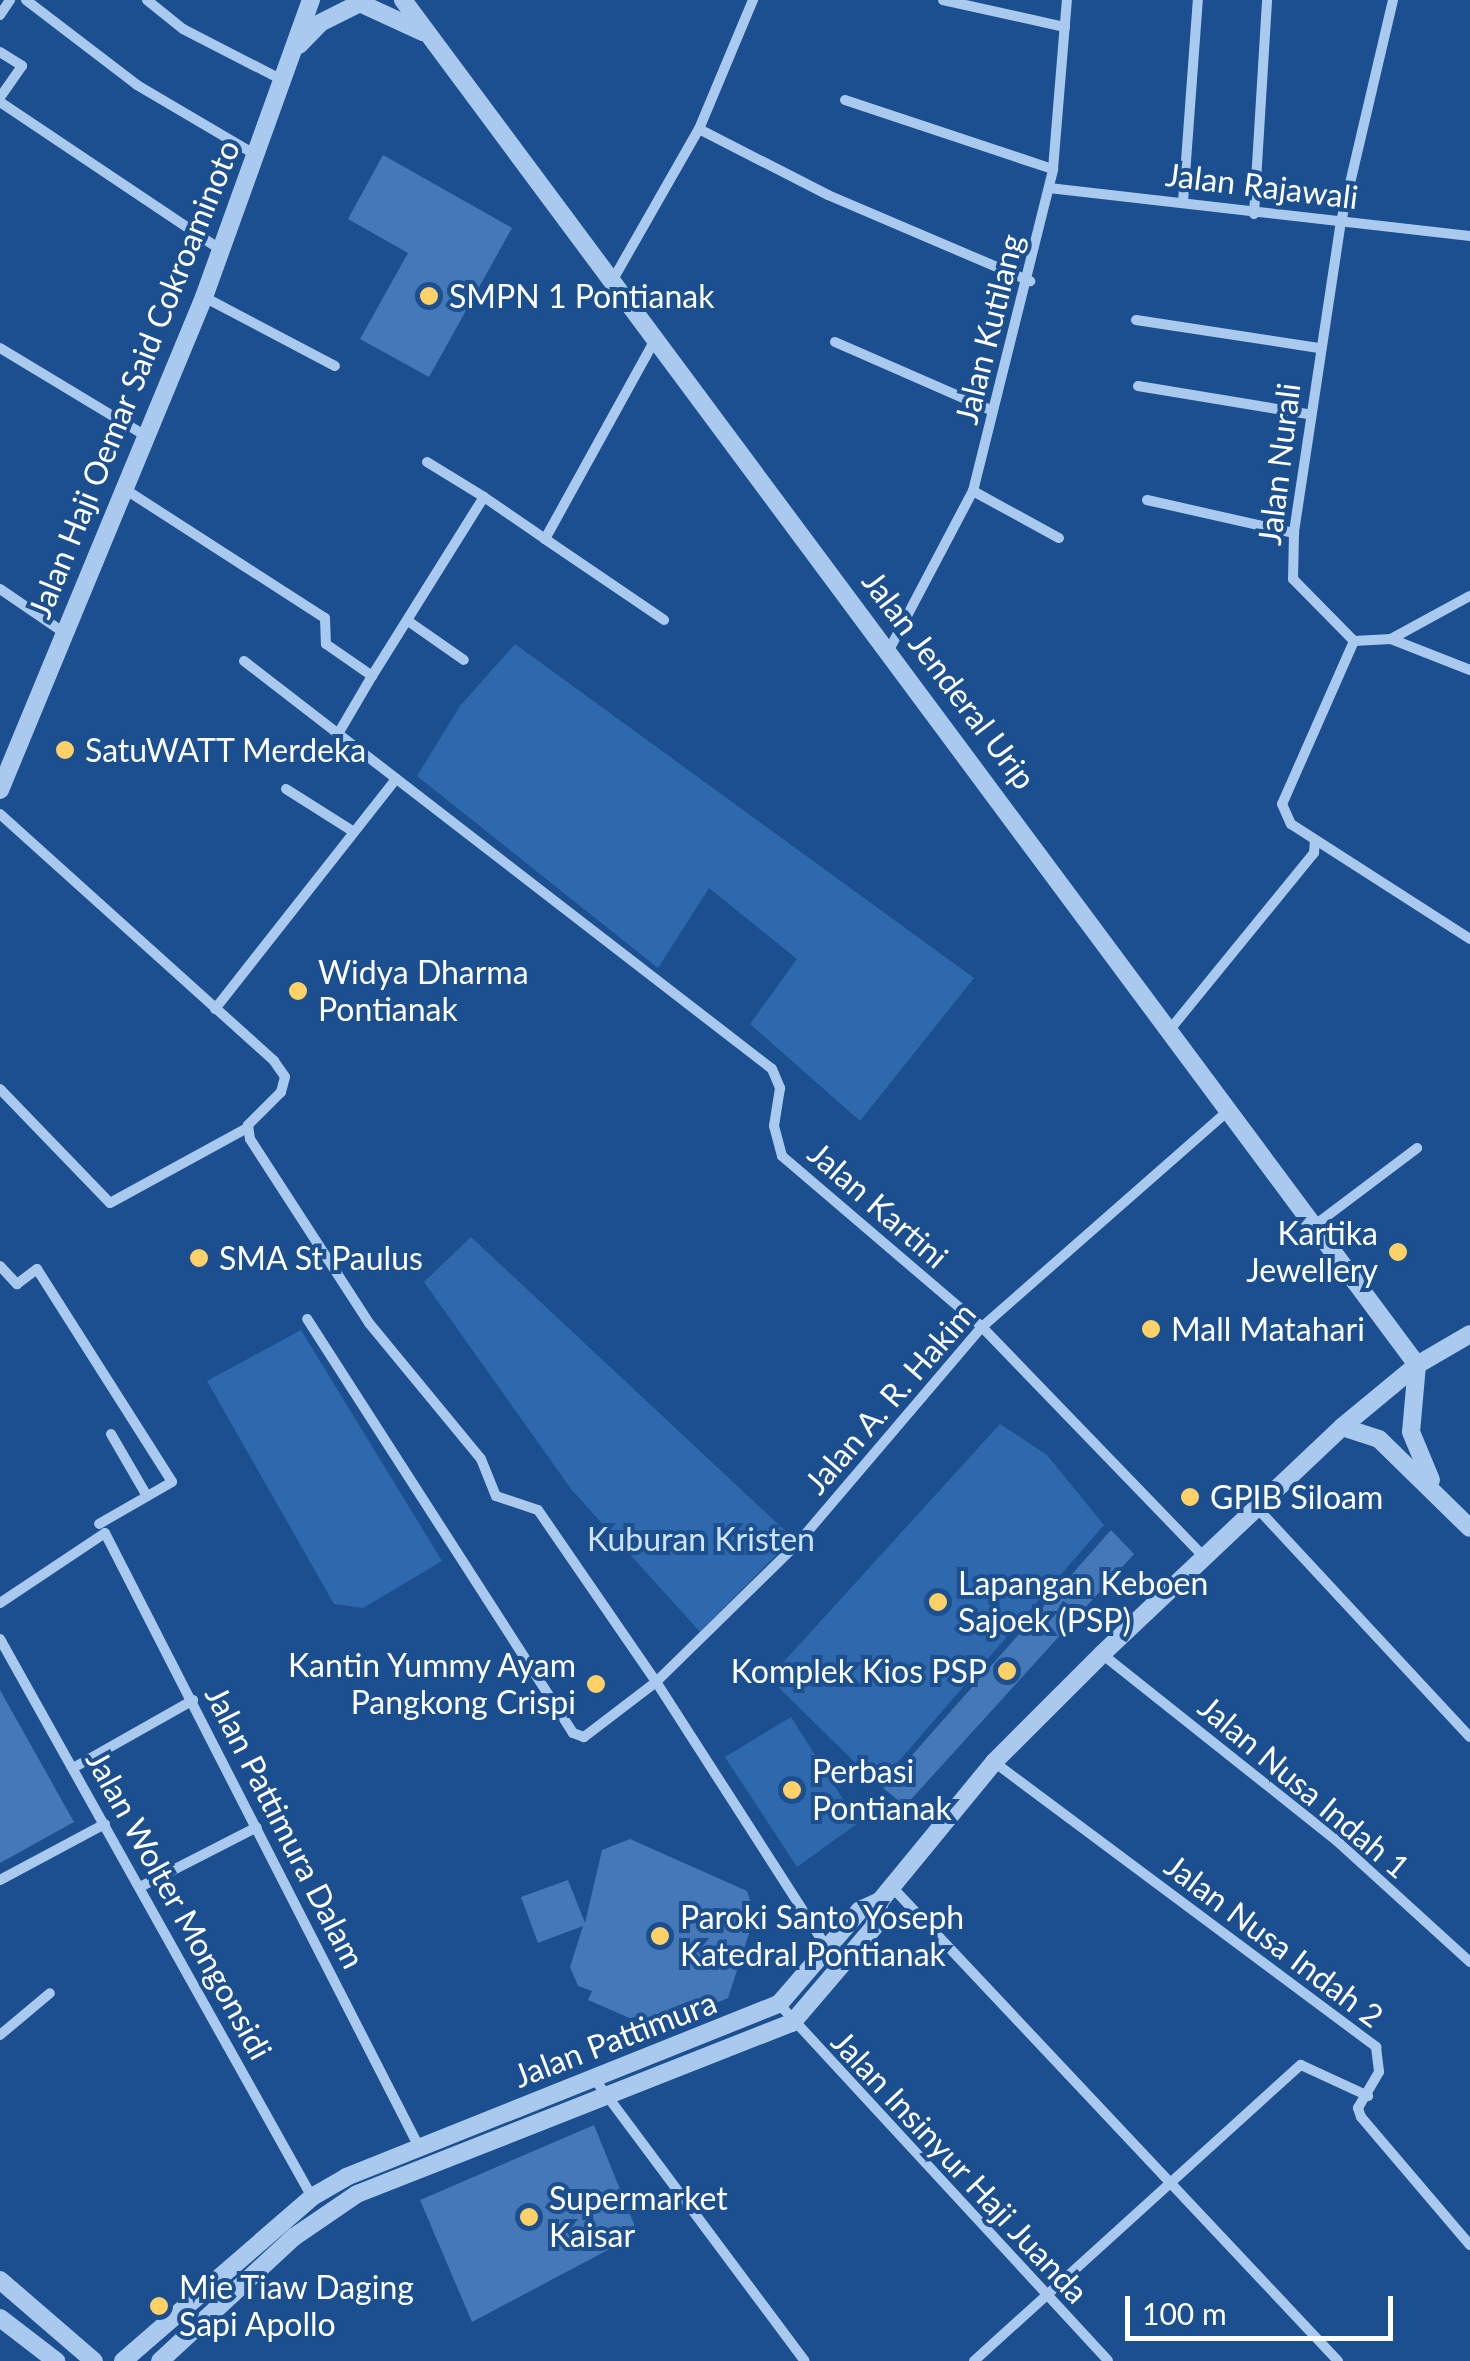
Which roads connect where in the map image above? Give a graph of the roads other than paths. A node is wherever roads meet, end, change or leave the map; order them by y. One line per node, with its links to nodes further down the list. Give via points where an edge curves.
1 (10, 0): 14 (street)
2 (26, 0): 23 (street, via 136,84)
3 (147, 0): 19 (street, via 183,30)
4 (310, 0): 17 (street, Jalan Haji Oemar Said Cokroaminoto)
5 (325, 0): 13 (street)
6 (403, 0): 16 (street, Jalan Jenderal Urip)
7 (753, 0): 22 (street)
8 (944, 0): 15 (street)
9 (1067, 0): 15 (street, Jalan Kutilang)
10 (1198, 0): 26 (street)
11 (1268, 0): 27 (street)
12 (1392, 0): 28 (street, Jalan Nurali)
13 (358, 4): 16 (street); 17 (street)
14 (0, 16)
15 (1065, 28): 24 (street, Jalan Kutilang)
16 (428, 34): 32 (street, Jalan Jenderal Urip)
17 (299, 45): 19 (street, Jalan Haji Oemar Said Cokroaminoto)
18 (0, 52): 20 (street, via 22,66)
19 (285, 81): 23 (street, Jalan Haji Oemar Said Cokroaminoto)
20 (0, 100): 30 (street)
21 (845, 100): 24 (street)
22 (699, 129): 31 (street, via 828,196); 32 (street)
23 (257, 156): 30 (street, Jalan Haji Oemar Said Cokroaminoto)
24 (1053, 169): 25 (street, Jalan Kutilang)
25 (1049, 188): 26 (street, Jalan Rajawali); 31 (street, Jalan Kutilang)
26 (1183, 202): 27 (street, Jalan Rajawali)
27 (1254, 214): 28 (street, Jalan Rajawali)
28 (1341, 221): 29 (street, Jalan Rajawali); 38 (street, Jalan Nurali)
29 (1470, 236)
30 (221, 250): 33 (street, Jalan Haji Oemar Said Cokroaminoto)
31 (1030, 280): 41 (street, Jalan Kutilang)
32 (610, 284): 35 (street, Jalan Jenderal Urip)
33 (204, 297): 39 (street); 43 (street, Jalan Haji Oemar Said Cokroaminoto)
34 (1136, 320): 38 (street)
35 (654, 342): 50 (street); 59 (street, Jalan Jenderal Urip)
36 (835, 342): 41 (street)
37 (0, 348): 43 (street)
38 (1319, 348): 42 (street, Jalan Nurali)
39 (336, 366)
40 (1138, 386): 42 (street)
41 (993, 411): 46 (street, Jalan Kutilang)
42 (1307, 414): 49 (street, Jalan Nurali)
43 (144, 435): 45 (street, Jalan Haji Oemar Said Cokroaminoto)
44 (426, 462): 47 (street)
45 (122, 488): 56 (street, Jalan Haji Oemar Said Cokroaminoto); 63 (street, via 321,615 326,644)
46 (973, 491): 51 (street); 59 (street, Jalan Kutilang)
47 (484, 498): 50 (street); 55 (street)
48 (1147, 500): 49 (street)
49 (1294, 533): 58 (street, Jalan Nurali, via 1293,579)
50 (545, 538): 54 (street)
51 (1058, 538)
52 (0, 589): 56 (street)
53 (1470, 596): 57 (street)
54 (664, 620)
55 (408, 621): 60 (street); 63 (street)
56 (63, 632): 67 (street, Jalan Haji Oemar Said Cokroaminoto)
57 (1392, 639): 58 (street); 62 (street)
58 (1354, 641): 70 (street, via 1283,794 1291,824)
59 (889, 650): 73 (street, Jalan Jenderal Urip)
60 (464, 660)
61 (244, 661): 64 (street, Jalan Kartini)
62 (1470, 670)
63 (372, 676): 64 (street)
64 (338, 734): 65 (street, Jalan Kartini)
65 (396, 779): 69 (street); 81 (street, Jalan Kartini, via 772,1069 780,1088 774,1138 782,1156)
66 (286, 789): 69 (street)
67 (0, 790)
68 (0, 814): 72 (street)
69 (354, 832): 72 (street)
70 (1315, 840): 71 (street); 73 (street, via 1314,853)
71 (1470, 939)
72 (215, 1009): 76 (street, via 284,1076 281,1092)
73 (1172, 1027): 75 (street, Jalan Jenderal Urip)
74 (0, 1089): 76 (street, via 110,1204)
75 (1230, 1108): 78 (street, Jalan Jenderal Urip); 81 (street, Jalan A. R. Hakim)
76 (245, 1130): 95 (street, via 369,1323 481,1459 496,1496 538,1510)
77 (1417, 1148): 78 (street)
78 (1315, 1225): 83 (street, Jalan Jenderal Urip)
79 (0, 1266): 87 (street, via 16,1284 37,1270 120,1393 172,1482)
80 (307, 1319): 95 (street, Jalan A. R. Hakim, via 573,1732 584,1737)
81 (982, 1328): 91 (street, Jalan Kartini); 95 (street, Jalan A. R. Hakim, via 797,1544)
82 (1470, 1334): 83 (street, Jalan Pattimura)
83 (1416, 1366): 84 (street, Jalan Pattimura); 86 (street, via 1410,1432)
84 (1342, 1427): 86 (street, via 1379,1439); 88 (street, Jalan Pattimura)
85 (111, 1434): 87 (street)
86 (1436, 1490): 90 (street)
87 (147, 1496): 89 (street)
88 (1258, 1509): 91 (street, Jalan Pattimura); 97 (street)
89 (102, 1528): 92 (street); 96 (street, Jalan Pattimura Dalam)
90 (1470, 1528)
91 (1206, 1559): 94 (street, Jalan Pattimura)
92 (0, 1602)
93 (0, 1640): 99 (street, Jalan Wolter Mongonsidi)
94 (1102, 1654): 98 (street, Jalan Pattimura); 106 (street, Jalan Nusa Indah 1, via 1336,1841)
95 (656, 1682): 105 (street)
96 (192, 1700): 99 (street); 101 (street, Jalan Pattimura Dalam)
97 (1470, 1737)
98 (994, 1762): 104 (street, Jalan Pattimura); 112 (street, Jalan Nusa Indah 2, via 1376,2048 1379,2072)
99 (73, 1768): 100 (street, Jalan Wolter Mongonsidi)
100 (104, 1824): 102 (street); 103 (street, Jalan Wolter Mongonsidi)
101 (256, 1826): 103 (street); 113 (street, Jalan Pattimura Dalam)
102 (0, 1880)
103 (140, 1887): 115 (street, Jalan Wolter Mongonsidi)
104 (886, 1894): 105 (street, Jalan Pattimura, via 860,1910); 109 (street, via 874,1927); 114 (street)
105 (827, 1948): 108 (street, Jalan Pattimura)
106 (1470, 1962)
107 (50, 1993): 110 (street)
108 (780, 2004): 109 (street, Jalan Insinyur Haji Juanda); 111 (street, Jalan Pattimura)
109 (792, 2023): 111 (street); 118 (street, Jalan Insinyur Haji Juanda)
110 (0, 2035)
111 (601, 2087): 113 (street, Jalan Pattimura); 123 (street, via 357,2194 294,2237); 124 (street)
112 (1368, 2096): 114 (street, via 1318,2066 1301,2066); 116 (street, Jalan Nusa Indah 2, via 1361,2117)
113 (418, 2145): 115 (street, Jalan Pattimura)
114 (1178, 2183): 118 (street); 127 (street)
115 (312, 2196): 122 (street, Jalan Pattimura)
116 (1470, 2246)
117 (0, 2280): 121 (street)
118 (1048, 2299): 125 (street); 126 (street, Jalan Insinyur Haji Juanda)
119 (0, 2318): 120 (street)
120 (56, 2361)
121 (94, 2361)
122 (123, 2361)
123 (160, 2361)
124 (805, 2361)
125 (974, 2361)
126 (1108, 2361)
127 (1338, 2361)

